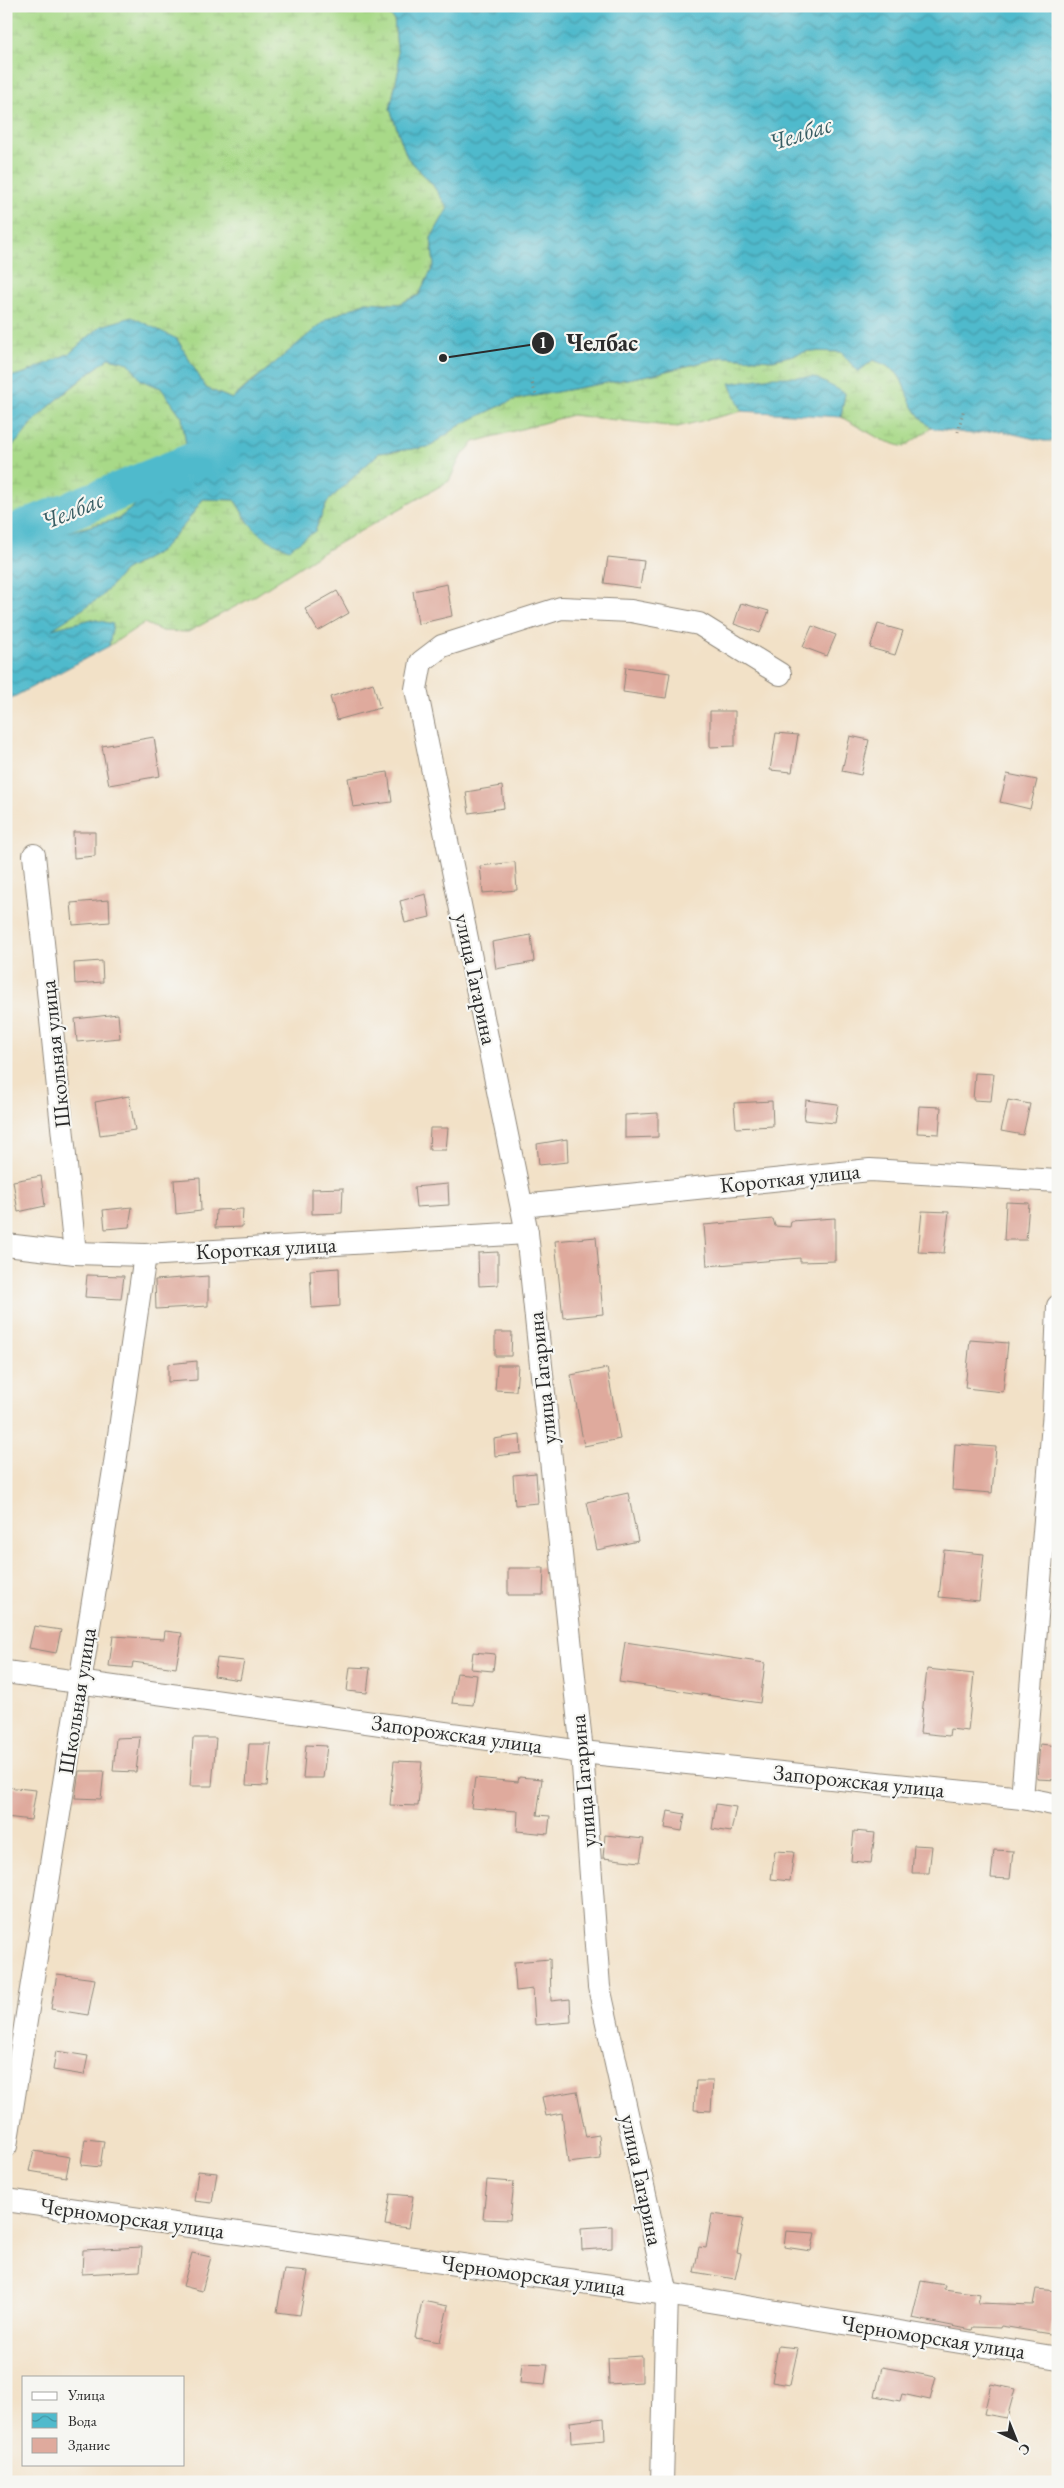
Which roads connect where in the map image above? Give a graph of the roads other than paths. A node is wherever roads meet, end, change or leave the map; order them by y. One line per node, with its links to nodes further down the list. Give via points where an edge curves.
1 (780, 674): 4 (street, улица Гагарина, via 699,624 631,611 561,608 442,646 421,662 416,689)
2 (34, 855): 7 (street, Школьная улица)
3 (1058, 1181): 4 (street, Короткая улица, via 870,1170)
4 (522, 1206): 5 (street, улица Гагарина)
5 (527, 1233): 8 (street, Короткая улица); 13 (street, улица Гагарина)
6 (6, 1245): 7 (street, Короткая улица)
7 (75, 1253): 8 (street, Короткая улица)
8 (145, 1255): 12 (street, Школьная улица)
9 (1058, 1306): 10 (street)
10 (1056, 1412): 14 (street)
11 (6, 1672): 12 (street, Запорожская улица)
12 (80, 1681): 13 (street, Запорожская улица); 16 (street, Школьная улица)
13 (582, 1752): 14 (street, Запорожская улица); 18 (street, улица Гагарина, via 600,1987)
14 (1022, 1798): 15 (street, Запорожская улица)
15 (1058, 1805)
16 (6, 2146)
17 (6, 2200): 18 (street, Черноморская улица)
18 (667, 2294): 19 (street, Черноморская улица); 20 (street, улица Гагарина)
19 (1058, 2358)
20 (662, 2482)

